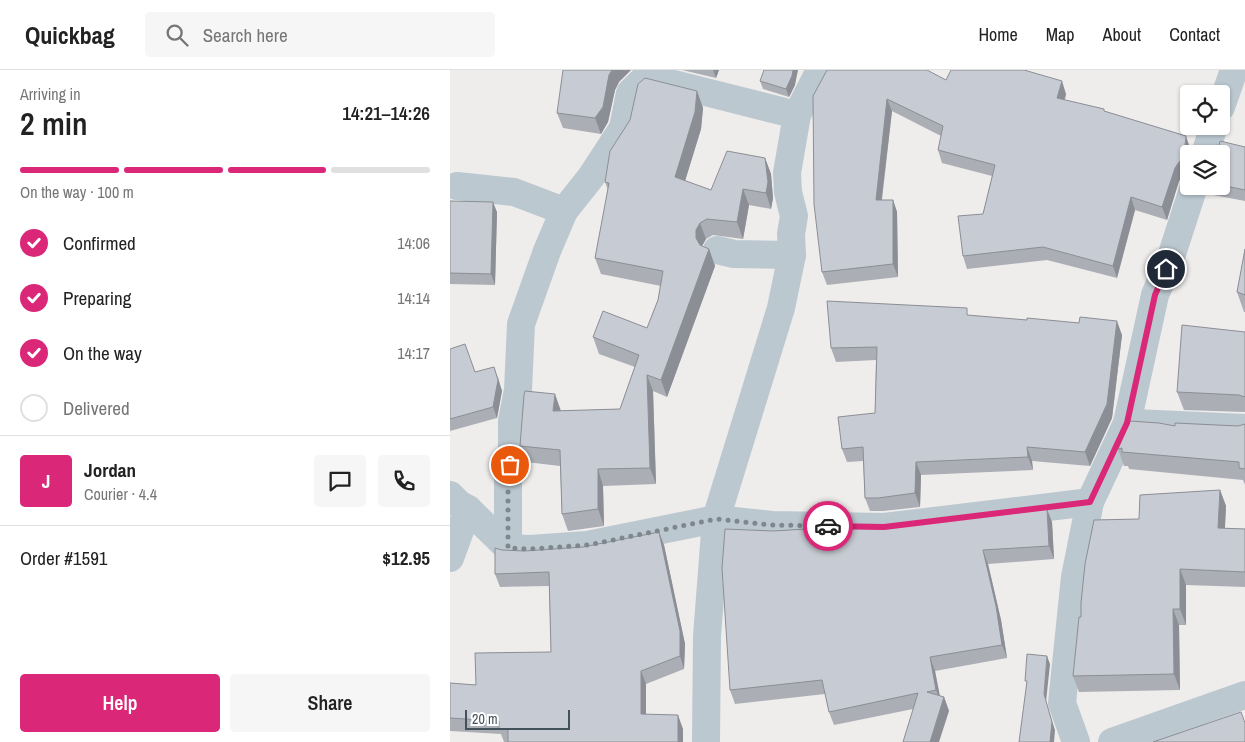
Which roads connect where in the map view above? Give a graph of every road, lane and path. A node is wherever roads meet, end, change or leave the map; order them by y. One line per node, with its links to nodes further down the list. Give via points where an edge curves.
1 (820, 70): 4 (street)
2 (1234, 70): 3 (street)
3 (1229, 85)
4 (797, 114): 7 (street, via 646,77 630,93 623,128); 9 (street, via 787,173 794,216)
5 (457, 186): 7 (street, via 514,192)
6 (1191, 195): 10 (street, via 1155,295)
7 (564, 212): 15 (street, via 546,251 521,324 508,482)
8 (716, 250): 9 (street, via 734,254)
9 (792, 255): 14 (street, via 781,308)
10 (1127, 423): 11 (street); 12 (street)
11 (1245, 428)
12 (1090, 502): 14 (street, via 884,527 772,525); 19 (street, via 1075,577 1062,703)
13 (457, 503): 15 (street); 16 (street)
14 (716, 519): 15 (street, via 588,545); 18 (street, via 706,636)
15 (508, 548)
16 (450, 558)
17 (1245, 695): 20 (street)
18 (706, 742)
19 (1076, 742)
20 (1112, 742)

